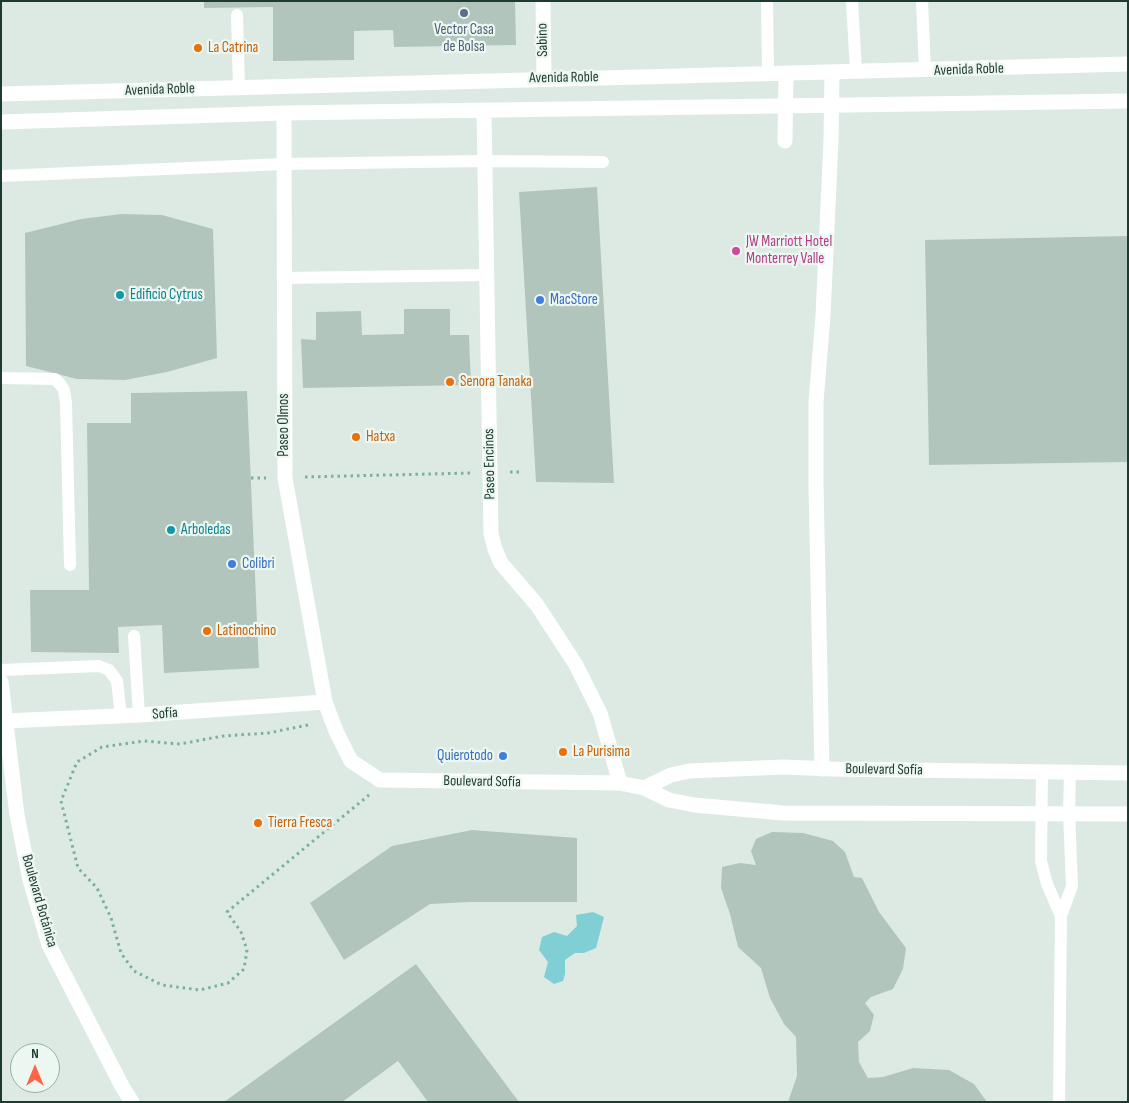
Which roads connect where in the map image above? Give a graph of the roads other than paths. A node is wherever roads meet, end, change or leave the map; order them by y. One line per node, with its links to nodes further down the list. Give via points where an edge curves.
1 (542, 1): 12 (street, Sabino)
2 (767, 1): 10 (lane)
3 (852, 1): 8 (lane)
4 (922, 1): 7 (lane)
5 (237, 15): 13 (lane)
6 (1128, 64): 7 (street, Avenida Roble)
7 (925, 71): 8 (street, Avenida Roble)
8 (856, 72): 9 (street, Avenida Roble)
9 (832, 73): 11 (street, Avenida Roble); 16 (street)
10 (768, 74): 11 (street, Avenida Roble); 12 (street, Avenida Roble)
11 (786, 74): 17 (street)
12 (544, 79): 13 (street, Avenida Roble)
13 (239, 88): 14 (street, Avenida Roble)
14 (1, 94)
15 (1128, 101): 16 (street, Avenida Roble)
16 (832, 106): 17 (street, Avenida Roble); 37 (street, via 816,402)
17 (786, 107): 18 (street, Avenida Roble); 21 (street)
18 (484, 110): 19 (street, Avenida Roble); 22 (street, Paseo Encinos)
19 (284, 113): 20 (street, Avenida Roble); 24 (street, Paseo Olmos)
20 (1, 122)
21 (785, 141)
22 (484, 161): 23 (lane); 24 (lane); 26 (street, Paseo Encinos)
23 (603, 162)
24 (284, 164): 25 (lane); 27 (street, Paseo Olmos)
25 (1, 176)
26 (487, 275): 27 (lane); 42 (street, Paseo Encinos, via 491,534 501,563 537,605 576,665 600,714)
27 (284, 278): 33 (street, Paseo Olmos, via 285,478)
28 (1, 378): 29 (lane, via 55,379 64,390)
29 (70, 565)
30 (134, 636): 35 (lane)
31 (1, 670): 34 (lane, via 100,666 109,670 117,681)
32 (1, 682): 36 (street, Boulevard Botánica)
33 (326, 702): 35 (street, Sofía); 41 (street, Paseo Olmos, via 351,761)
34 (121, 716): 35 (street, Sofía); 36 (street, Sofía)
35 (139, 716)
36 (5, 721): 48 (street, Boulevard Botánica, via 17,815 30,880 49,945)
37 (822, 769): 38 (street, Boulevard Sofía); 43 (street, Boulevard Sofía, via 783,767 689,771 671,775)
38 (1042, 772): 39 (street, Boulevard Sofía); 44 (lane)
39 (1070, 772): 40 (street, Boulevard Sofía); 45 (lane)
40 (1128, 773)
41 (384, 780): 42 (street, Boulevard Sofía)
42 (620, 783): 43 (street, Boulevard Sofía)
43 (644, 788): 44 (street, Boulevard Sofía, via 669,800 694,805 783,813)
44 (1041, 813): 45 (street, Boulevard Sofía); 47 (lane, via 1041,861 1046,884)
45 (1069, 813): 46 (street, Boulevard Sofía); 47 (lane, via 1072,886)
46 (1128, 814)
47 (1060, 916): 49 (lane)
48 (132, 1102)
49 (1060, 1102)

